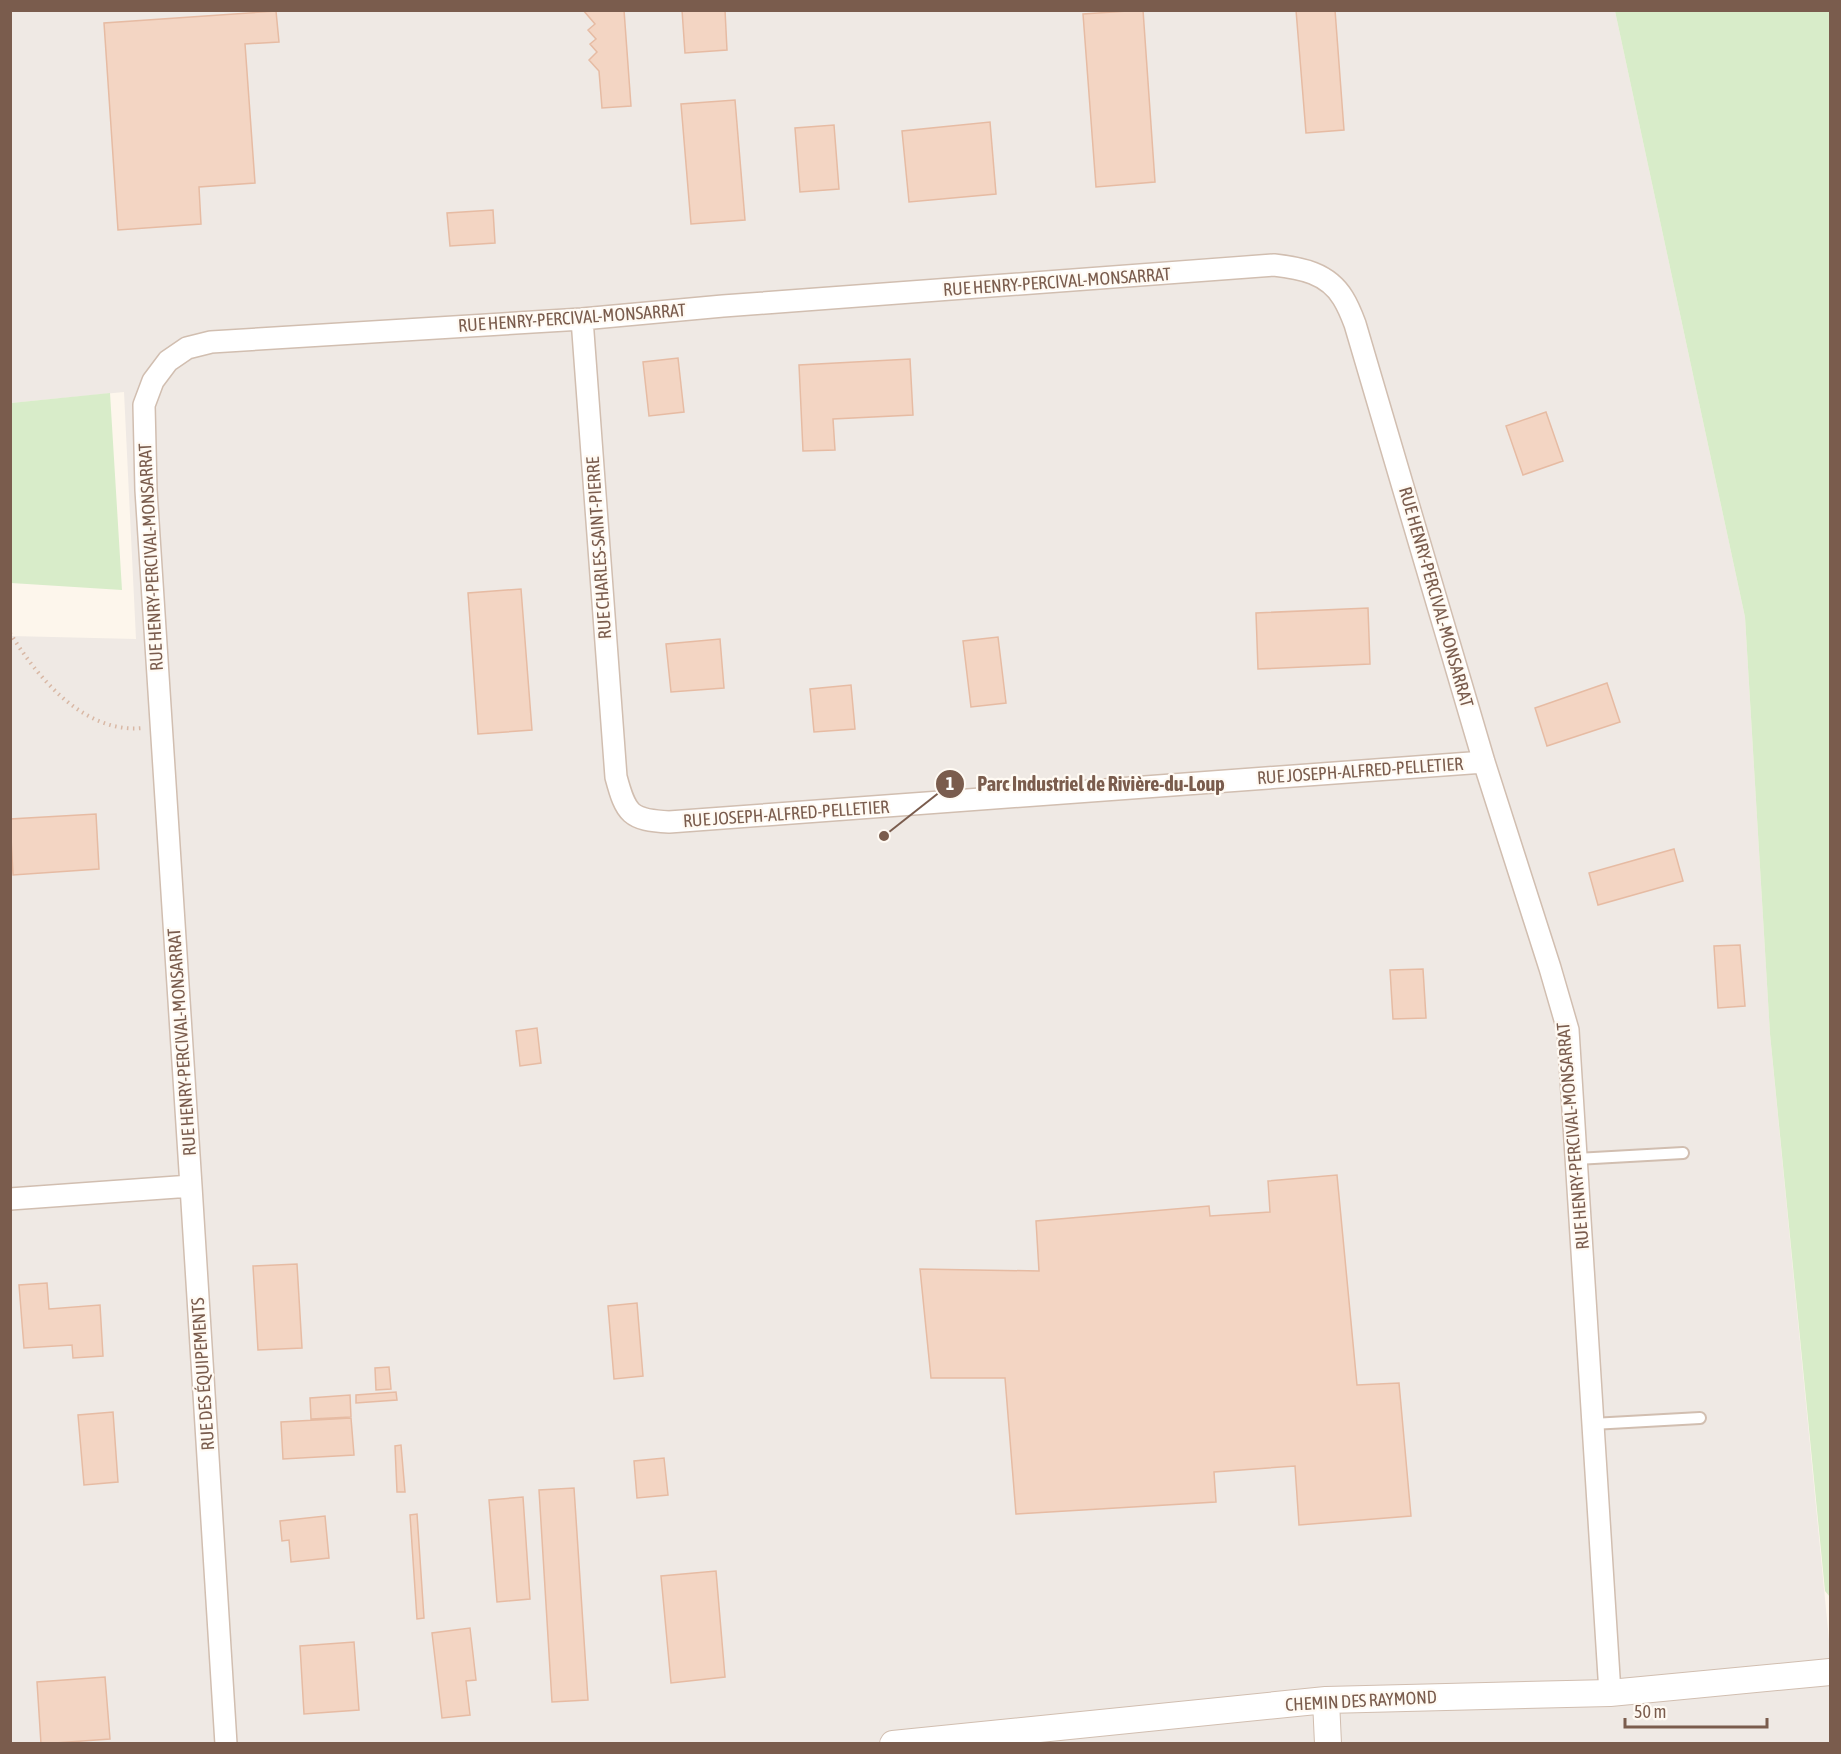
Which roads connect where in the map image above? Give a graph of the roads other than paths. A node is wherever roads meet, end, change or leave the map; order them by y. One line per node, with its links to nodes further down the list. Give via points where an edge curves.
1 (582, 319): 2 (street, RUE HENRY-PERCIVAL-MONSARRAT, via 1274,265 1300,268 1325,278 1343,297 1356,324); 3 (street, RUE CHARLES-SAINT-PIERRE); 6 (street, RUE HENRY-PERCIVAL-MONSARRAT, via 212,342 187,348 168,361 153,381 144,405 146,490)
2 (1484, 762): 3 (street, RUE JOSEPH-ALFRED-PELLETIER, via 669,822 648,821 632,814 623,801); 5 (street, RUE HENRY-PERCIVAL-MONSARRAT, via 1568,1030)
3 (616, 777)
4 (1683, 1153): 5 (lane)
5 (1576, 1159): 9 (street, RUE HENRY-PERCIVAL-MONSARRAT)
6 (191, 1186): 7 (street); 13 (street, RUE DES ÉQUIPEMENTS)
7 (10, 1199)
8 (1700, 1418): 9 (lane)
9 (1592, 1424): 11 (street, RUE HENRY-PERCIVAL-MONSARRAT)
10 (1830, 1672): 11 (street, CHEMIN DES RAYMOND)
11 (1610, 1693): 12 (street, CHEMIN DES RAYMOND)
12 (1326, 1700): 14 (street, CHEMIN DES RAYMOND); 15 (street)
13 (226, 1743)
14 (893, 1743)
15 (1328, 1743)

